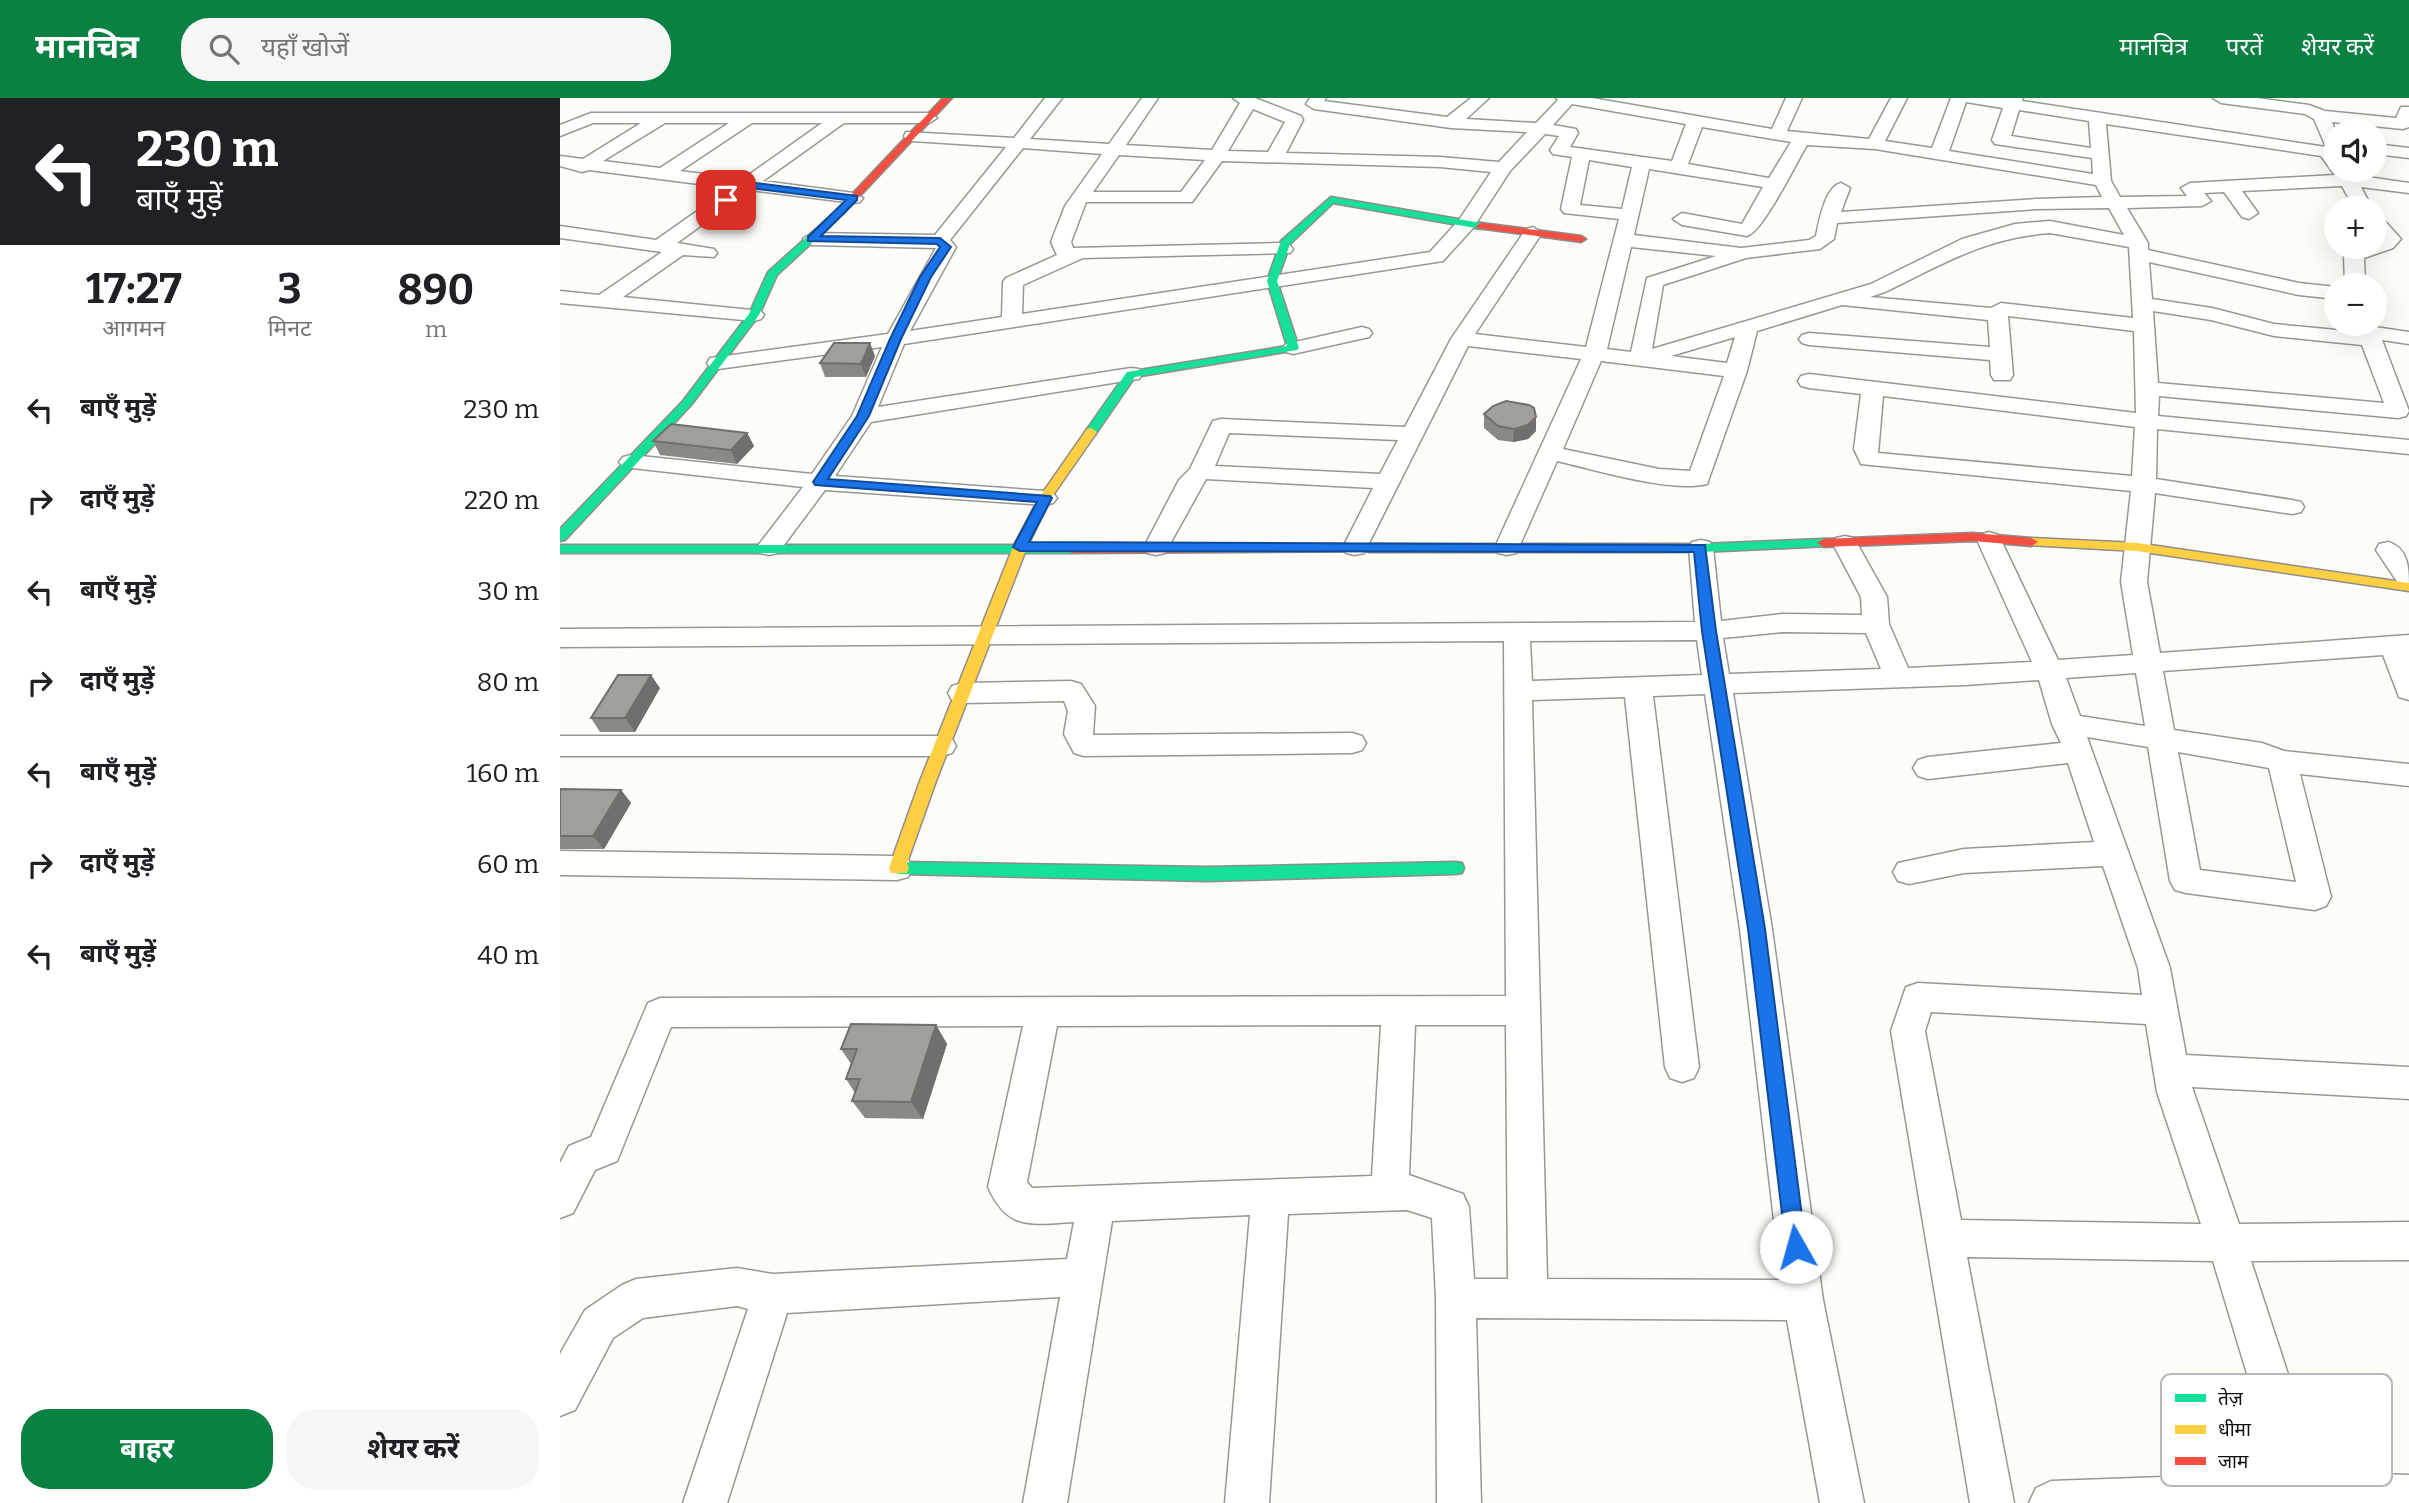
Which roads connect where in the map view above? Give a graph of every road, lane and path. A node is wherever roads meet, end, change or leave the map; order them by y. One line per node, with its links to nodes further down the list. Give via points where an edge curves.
1 (948, 98): 22 (street)
2 (1054, 98): 31 (street)
3 (1150, 98): 33 (street)
4 (1318, 98): 24 (street, via 1314,104)
5 (1481, 98): 24 (street)
6 (1566, 98): 23 (street); 26 (street)
7 (1794, 98): 28 (street)
8 (1899, 98): 32 (street)
9 (1959, 98): 38 (street)
10 (1969, 98): 13 (street)
11 (2226, 98): 16 (street, via 2309,110)
12 (1245, 99): 40 (street); 41 (street, via 1295,120)
13 (2013, 101): 17 (street); 39 (street, via 2001,140)
14 (2404, 107): 16 (street, via 2403,124)
15 (560, 110): 18 (street)
16 (2320, 116): 25 (street)
17 (2097, 117): 34 (street); 39 (street)
18 (591, 118): 19 (street); 27 (street)
19 (661, 118): 20 (street); 44 (street)
20 (748, 118): 21 (street); 47 (street)
21 (840, 118): 22 (street); 53 (street)
22 (929, 118): 29 (street)
23 (1696, 121): 28 (street); 45 (street)
24 (1451, 123): 26 (street)
25 (2324, 127)
26 (1541, 128): 36 (street, via 1570,133 1559,150); 46 (street)
27 (560, 131)
28 (1777, 135): 30 (street)
29 (912, 136): 31 (street); 58 (street)
30 (1802, 139): 32 (street); 52 (street)
31 (1021, 142): 33 (street); 71 (street)
32 (1875, 144): 38 (street)
33 (1116, 150): 40 (street); 57 (street)
34 (2324, 150)
35 (2387, 150): 37 (street)
36 (1582, 153): 43 (street); 61 (street, via 1570,209)
37 (2409, 153)
38 (1939, 154): 50 (street)
39 (2100, 154): 50 (street)
40 (1217, 156): 41 (street); 57 (street, via 1186,198)
41 (1275, 156): 46 (street)
42 (560, 161): 44 (street)
43 (1642, 163): 45 (street); 61 (street)
44 (587, 164): 47 (street); 49 (street)
45 (1678, 167): 52 (street)
46 (1503, 168): 64 (street)
47 (665, 173): 53 (street)
48 (2324, 177): 54 (street)
49 (560, 179)
50 (2102, 181): 59 (street)
51 (2379, 182): 56 (street)
52 (1774, 184): 63 (street, via 1747,230)
53 (748, 185): 58 (street); 72 (street)
54 (2229, 186): 59 (street, via 2190,188 2202,201); 60 (street)
55 (1841, 188): 62 (street)
56 (2409, 188)
57 (1082, 197): 77 (street, via 1061,242)
58 (854, 198): 67 (street)
59 (2115, 202): 62 (street); 73 (street)
60 (2249, 213)
61 (1629, 215): 70 (street)
62 (1829, 218): 76 (street, via 1825,239 1813,245)
63 (1682, 219)
64 (1466, 224): 66 (street); 74 (street, via 1331,200); 79 (street, via 1436,257)
65 (560, 232): 72 (street)
66 (1533, 233): 68 (street); 98 (street)
67 (812, 239): 71 (street); 86 (street, via 772,274)
68 (1581, 239)
69 (2400, 239): 78 (street, via 2354,255)
70 (1623, 240): 76 (street); 101 (street)
71 (940, 241): 97 (street, via 946,247)
72 (670, 247): 75 (street); 84 (street)
73 (2139, 248): 80 (street); 83 (street, via 2050,227 2015,230 1969,243 1878,288); 85 (street)
74 (1283, 249): 77 (street, via 1080,252); 79 (street)
75 (707, 253)
76 (1744, 253): 103 (street, via 1654,282)
77 (1068, 257): 88 (street, via 1013,282)
78 (2355, 273)
79 (1272, 281): 88 (street); 100 (street)
80 (2299, 289): 81 (street); 89 (street)
81 (2324, 292)
82 (560, 297): 84 (street)
83 (1835, 300): 87 (street); 91 (street)
84 (602, 302): 86 (street)
85 (2145, 304): 90 (street); 92 (street, via 2274,330)
86 (754, 315): 104 (street)
87 (1998, 315): 90 (street, via 2001,309 2010,308); 102 (street)
88 (1012, 322): 97 (street)
89 (2308, 324)
90 (2145, 326): 110 (street)
91 (1748, 327): 103 (street); 105 (street)
92 (2324, 332)
93 (1362, 333): 100 (street)
94 (2387, 335): 96 (street)
95 (2370, 336): 111 (street)
96 (2409, 338)
97 (895, 339): 104 (street); 112 (street)
98 (1461, 339): 101 (street); 114 (street)
99 (1808, 339): 102 (street)
100 (1293, 348): 106 (street)
101 (1594, 354): 103 (street); 116 (street)
102 (2001, 354): 107 (street)
103 (1640, 359): 105 (street)
104 (718, 363): 117 (street)
105 (1736, 371): 116 (street, via 1699,479 1659,476)
106 (1131, 374): 112 (street); 122 (street)
107 (2002, 375)
108 (1809, 381): 109 (street)
109 (1873, 389): 113 (street); 121 (street, via 1865,449 1870,459)
110 (2148, 389): 111 (street); 113 (street)
111 (2403, 411)
112 (863, 416): 119 (street)
113 (2147, 421): 115 (street); 121 (street)
114 (1413, 435): 118 (street, via 1221,426); 120 (street)
115 (2409, 447)
116 (1550, 453): 131 (street)
117 (631, 463): 119 (street); 124 (street)
118 (1200, 472): 120 (street); 129 (street, via 1191,480)
119 (819, 482): 122 (street); 127 (street)
120 (1388, 482): 130 (street)
121 (2144, 484): 123 (street); 132 (street)
122 (1045, 498): 128 (street)
123 (2292, 507)
124 (560, 537)
125 (1989, 540): 126 (street); 132 (street); 145 (street)
126 (1845, 544): 134 (street); 138 (street, via 1874,597)
127 (769, 547): 128 (street); 133 (street)
128 (1020, 547): 129 (street); 141 (street)
129 (1156, 547): 130 (street)
130 (1355, 547): 131 (street)
131 (1507, 547): 134 (street)
132 (2137, 547): 137 (street); 144 (street, via 2134,582)
133 (560, 548)
134 (1701, 548): 139 (street)
135 (2388, 550): 136 (street)
136 (2409, 580)
137 (2409, 587)
138 (1875, 624): 139 (street, via 1782,623); 146 (street)
139 (1709, 631): 140 (street); 147 (street)
140 (1517, 632): 141 (street); 150 (street)
141 (985, 635): 142 (street); 151 (street)
142 (560, 638)
143 (2401, 645): 144 (street); 149 (street)
144 (2149, 662): 145 (street); 153 (street)
145 (2049, 670): 146 (street); 152 (street)
146 (1898, 678): 147 (street)
147 (1717, 683): 148 (street); 183 (street, via 1756,929)
148 (1638, 687): 150 (street); 169 (street)
149 (2409, 690)
150 (1518, 691): 166 (street)
151 (962, 693): 154 (street, via 1071,691 1081,702 1078,734 1084,746); 156 (street)
152 (2071, 738): 153 (street); 158 (street); 160 (street)
153 (2162, 738): 157 (street); 157 (street, via 2186,881 2315,897)
154 (1352, 743)
155 (560, 746): 156 (street)
156 (942, 746): 162 (street)
157 (2283, 761): 159 (street)
158 (1928, 768)
159 (2409, 775)
160 (2113, 853): 164 (street, via 1964,861); 167 (street, via 2154,968)
161 (560, 863): 162 (street)
162 (897, 868): 163 (street, via 1208,874)
163 (1456, 868)
164 (1909, 872)
165 (1399, 1010): 166 (street); 168 (street); 172 (street)
166 (1523, 1010): 182 (street)
167 (2161, 1010): 170 (street); 176 (street, via 1918,997 1908,1031)
168 (1043, 1012): 174 (street, via 660,1013 604,1150 582,1158); 175 (street, via 1007,1188 1023,1206)
169 (1682, 1067)
170 (2172, 1070): 171 (street); 178 (street, via 2175,1092)
171 (2409, 1083)
172 (1390, 1193): 173 (street); 181 (street, via 1407,1192 1450,1207)
173 (1270, 1198): 175 (street); 190 (street)
174 (560, 1200)
175 (1096, 1204): 179 (street)
176 (1945, 1238): 178 (street); 193 (street)
177 (2409, 1241): 178 (street)
178 (2226, 1243): 184 (street)
179 (1083, 1277): 180 (street); 189 (street)
180 (773, 1294): 185 (street, via 737,1287 636,1299 600,1324); 188 (street)
181 (1456, 1298): 182 (street); 191 (street)
182 (1528, 1298): 183 (street)
183 (1803, 1300): 192 (street)
184 (2267, 1374)
185 (560, 1395)
186 (2409, 1497): 187 (street)
187 (2306, 1498): 194 (street)
188 (705, 1503)
189 (1045, 1503)
190 (1247, 1503)
191 (1459, 1503)
192 (1842, 1503)
193 (1992, 1503)
194 (2051, 1503)

